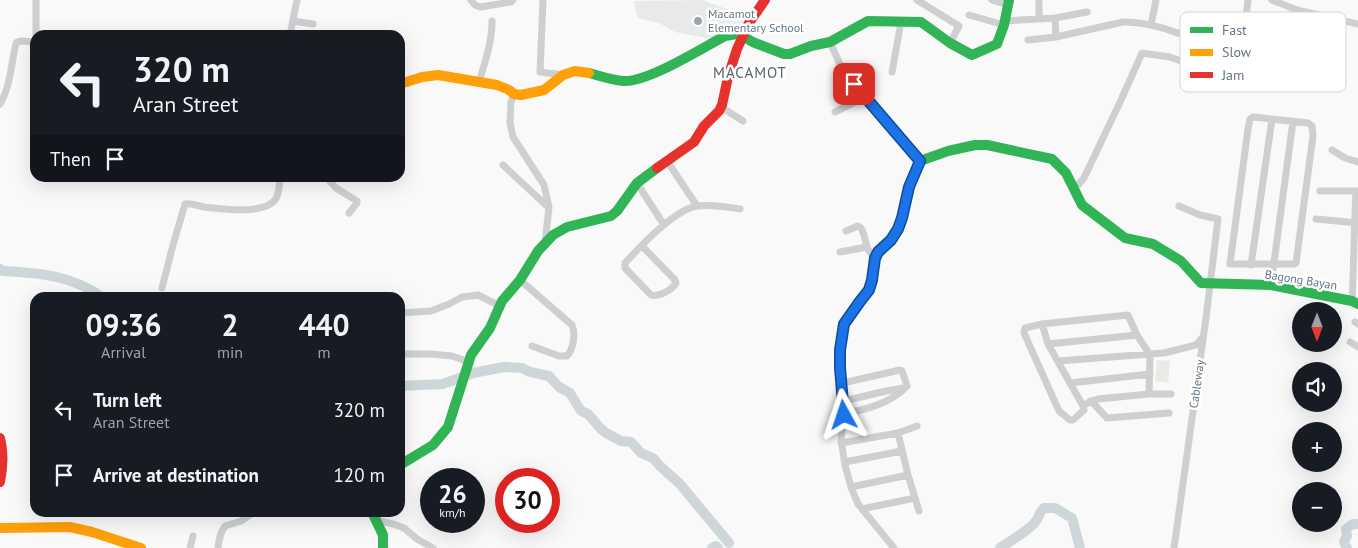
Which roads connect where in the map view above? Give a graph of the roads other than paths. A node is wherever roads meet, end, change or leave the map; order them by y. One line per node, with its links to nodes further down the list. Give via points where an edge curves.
1 (36, 0): 24 (street)
2 (297, 0): 18 (street)
3 (470, 0): 4 (street, via 480,7)
4 (513, 0)
5 (543, 0): 35 (street, via 540,72)
6 (765, 0): 27 (street)
7 (917, 0): 32 (street, via 959,26)
8 (992, 0): 12 (street)
9 (1040, 0): 17 (street)
10 (1156, 0): 23 (street)
11 (1272, 0): 14 (street)
12 (1008, 3): 21 (street)
13 (1087, 12): 16 (street)
14 (1306, 12)
15 (969, 15): 21 (street)
16 (1055, 18): 17 (street); 28 (street)
17 (1039, 19): 21 (street)
18 (293, 21): 22 (street); 25 (street)
19 (492, 22): 37 (street)
20 (901, 22): 31 (street, via 868,22); 32 (street, via 921,22); 34 (street)
21 (1004, 23): 32 (street, via 997,44 972,55)
22 (313, 24)
23 (1151, 25): 26 (street); 28 (street, via 1123,22)
24 (36, 30)
25 (291, 30)
26 (1180, 34)
27 (744, 35): 31 (street, via 755,43 784,54); 35 (street, via 726,36 635,80 623,81 575,71); 41 (street, via 731,65)
28 (1056, 37): 29 (street)
29 (1028, 40)
30 (30, 42): 40 (street, via 16,43 10,80)
31 (830, 42): 39 (street, via 842,71)
32 (950, 43)
33 (1180, 61): 54 (street, via 1142,53 1084,178)
34 (892, 72)
35 (563, 75): 38 (street, via 544,90)
36 (405, 82): 37 (street, via 438,75)
37 (479, 82): 38 (street, via 497,85)
38 (514, 94): 59 (street, via 510,123 513,136 544,185)
39 (865, 97): 42 (street); 48 (street)
40 (0, 104)
41 (721, 107): 44 (street); 47 (street, via 694,142)
42 (835, 112)
43 (1272, 119): 45 (street); 71 (street); 71 (street, via 1251,118 1248,129 1230,264)
44 (743, 120)
45 (1293, 121): 72 (street); 72 (street, via 1311,124 1313,130 1296,262)
46 (1332, 150): 49 (street)
47 (667, 161): 53 (street); 57 (street)
48 (920, 161): 54 (street, via 948,151 987,145 1052,159); 70 (street, via 898,229)
49 (1358, 162)
50 (503, 165): 59 (street)
51 (279, 182): 76 (street, via 275,201 255,210 185,204)
52 (331, 182): 61 (street, via 357,201)
53 (637, 183): 64 (street); 66 (street, via 611,216 568,227)
54 (1074, 186): 74 (street, via 1082,204 1118,233 1125,238 1153,244 1181,261 1201,283)
55 (1320, 191): 56 (street)
56 (1357, 191): 63 (street)
57 (697, 206): 60 (street); 64 (street)
58 (1180, 206): 74 (street, Cableway, via 1218,219)
59 (549, 207): 66 (street)
60 (740, 209)
61 (349, 214)
62 (1316, 219): 63 (street)
63 (1356, 223): 77 (street)
64 (664, 225): 67 (street)
65 (846, 230): 68 (street, via 861,228)
66 (545, 243): 73 (street)
67 (642, 246): 67 (street, via 675,280 674,287 657,296 653,296 625,268 625,263)
68 (866, 247): 69 (street); 70 (street)
69 (840, 252)
70 (875, 258): 92 (street, via 869,290 844,324 840,350)
71 (1251, 265): 72 (street)
72 (1274, 265): 75 (street)
73 (520, 280): 78 (street); 85 (street, via 574,330 570,354 566,356)
74 (1210, 284): 75 (street, Bagong Bayan); 82 (street, Cableway)
75 (1271, 285): 77 (street, Bagong Bayan)
76 (162, 288)
77 (1355, 302)
78 (500, 306): 79 (street, via 478,295 462,297 431,311); 90 (street)
79 (405, 313)
80 (1042, 324): 81 (street, via 1128,315); 84 (street); 99 (street, via 1023,330 1059,411 1073,420 1084,410)
81 (1137, 335): 84 (street); 88 (street)
82 (1203, 336): 88 (street, via 1196,345); 126 (street, Cableway)
83 (1350, 342): 86 (street)
84 (1048, 344): 89 (street)
85 (532, 346)
86 (1358, 347)
87 (405, 354): 90 (street, via 452,356)
88 (1150, 355): 89 (street); 91 (street)
89 (1058, 361): 93 (street)
90 (468, 364): 107 (street, via 448,428 421,454)
91 (1150, 374): 93 (street); 95 (street)
92 (842, 382): 94 (street, via 900,370); 97 (street)
93 (1070, 383): 99 (street)
94 (905, 388): 97 (street); 100 (street, via 880,404)
95 (1149, 394): 96 (street); 98 (street)
96 (1171, 394)
97 (844, 401): 100 (street)
98 (1091, 401): 99 (street); 101 (street, via 1107,418)
99 (1083, 406)
100 (844, 412): 105 (street)
101 (1169, 413)
102 (917, 426): 103 (street)
103 (898, 433): 105 (street); 106 (street)
104 (0, 438): 110 (street)
105 (841, 443): 108 (street)
106 (902, 451): 108 (street); 109 (street)
107 (405, 462)
108 (844, 462): 111 (street)
109 (908, 475): 111 (street); 112 (street)
110 (0, 482)
111 (851, 487): 113 (street)
112 (915, 498): 113 (street); 114 (street)
113 (862, 509): 125 (street)
114 (920, 511)
115 (249, 517): 122 (street, via 223,528)
116 (374, 517): 123 (street, via 383,535)
117 (376, 517): 124 (street, via 404,528)
118 (0, 528): 120 (street, via 70,527)
119 (193, 536): 121 (street)
120 (141, 548)
121 (190, 548)
122 (218, 548)
123 (383, 548)
124 (433, 548)
125 (894, 548)
126 (1174, 548)

